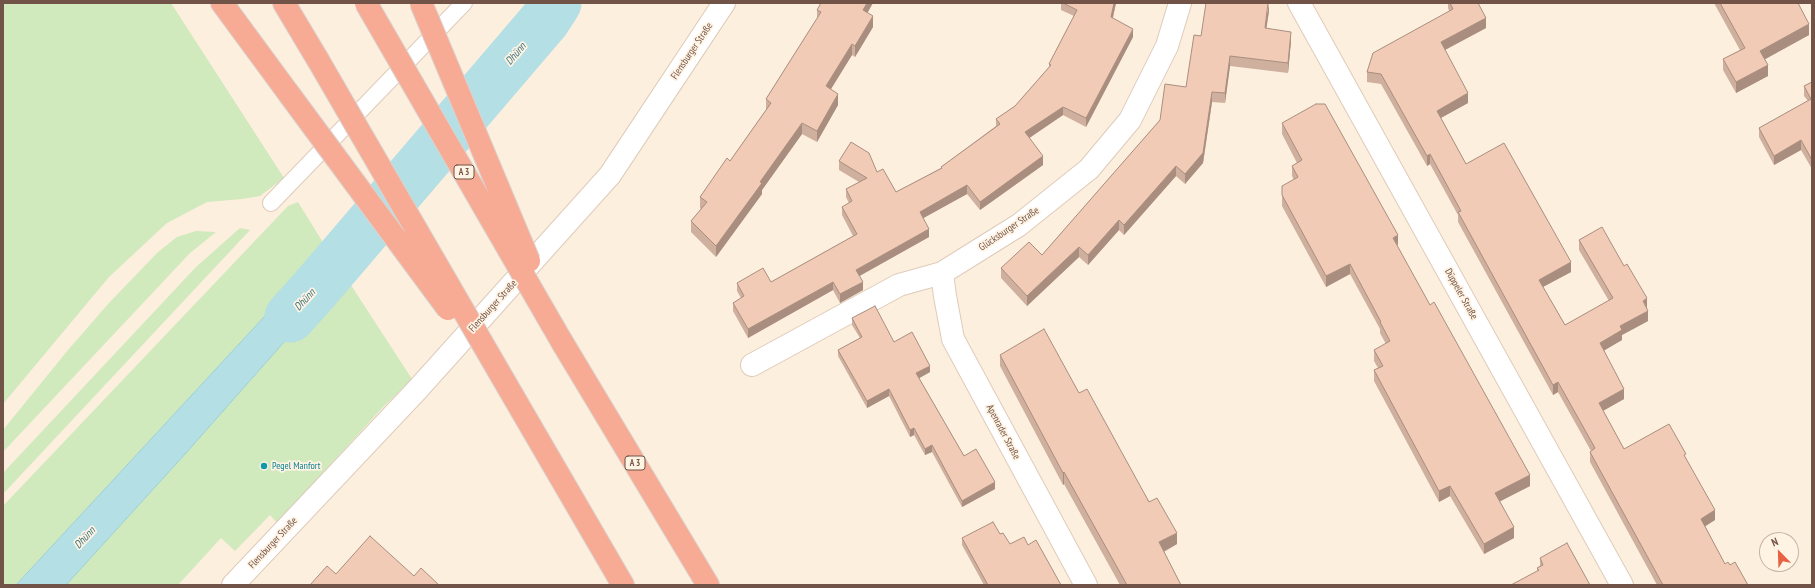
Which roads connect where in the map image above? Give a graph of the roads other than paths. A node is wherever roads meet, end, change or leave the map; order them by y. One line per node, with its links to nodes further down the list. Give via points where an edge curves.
1 (222, 3): 13 (highway, bridge)
2 (284, 3): 13 (highway, bridge)
3 (366, 3): 11 (highway, A 3, bridge)
4 (421, 3): 11 (highway, bridge)
5 (464, 3): 9 (lane)
6 (724, 3): 14 (street, Flensburger Straße, via 610,175 417,390)
7 (1180, 3): 10 (street, Glücksburger Straße, via 1167,46 1130,120 1089,169 1019,224)
8 (1299, 3): 18 (street, Düppeler Straße)
9 (271, 203)
10 (942, 273): 12 (street, Glücksburger Straße, via 899,285); 17 (street, Apenrader Straße, via 953,339)
11 (562, 342): 16 (highway, A 3)
12 (752, 365)
13 (513, 396): 15 (highway)
14 (236, 584)
15 (623, 585)
16 (708, 585)
17 (1086, 585)
18 (1622, 585)

